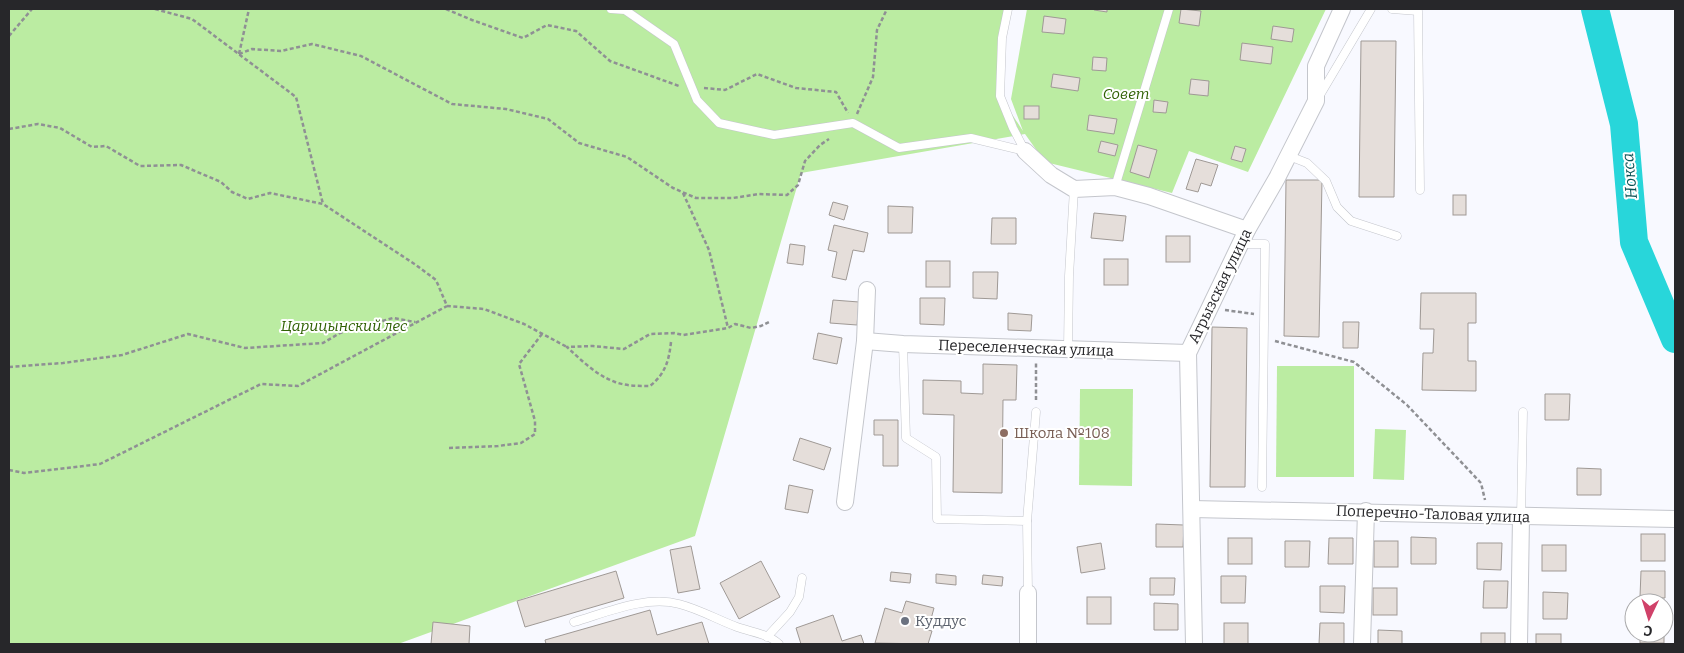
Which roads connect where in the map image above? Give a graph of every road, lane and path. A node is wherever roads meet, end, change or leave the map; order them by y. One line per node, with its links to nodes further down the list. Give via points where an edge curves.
1 (32, 9): 12 (path)
2 (155, 9): 13 (path, via 192,19)
3 (249, 9): 13 (path)
4 (446, 9): 14 (path, via 523,38 547,26 576,31 610,61 676,85)
5 (611, 9): 14 (lane, via 625,10 674,44)
6 (887, 9): 16 (path, via 878,30 872,77)
7 (1008, 9): 18 (lane, via 1002,38 1000,96)
8 (1169, 9): 20 (lane)
9 (1342, 9): 15 (street, Агрызская улица, via 1316,66)
10 (1371, 9): 15 (lane)
11 (1392, 9): 22 (lane, via 1418,11)
12 (9, 36)
13 (239, 54): 23 (path, via 252,49 281,51 312,44 360,56 452,104 506,109 548,119 579,143 627,157); 24 (path, via 296,97)
14 (692, 87): 16 (lane, via 698,100 719,123 774,135); 16 (path, via 725,90 757,74 796,88 836,92)
15 (1316, 102): 19 (street, Агрызская улица)
16 (853, 123): 18 (lane, via 898,148 971,138); 23 (path, via 820,145 805,161 798,186 787,195 696,198)
17 (9, 129): 24 (path, via 38,124 60,128 92,146 106,146 140,166 181,165 221,182 232,192 248,199 270,193)
18 (1025, 151): 21 (street, via 1050,175)
19 (1289, 156): 25 (lane, via 1307,163 1326,182 1337,207 1351,221); 26 (street, Агрызская улица)
20 (1116, 188): 21 (street); 26 (street, via 1149,196)
21 (1074, 189): 40 (lane)
22 (1420, 190)
23 (683, 193): 32 (path, via 709,250)
24 (323, 204): 28 (path, via 436,280)
25 (1397, 236)
26 (1244, 237): 29 (street, Агрызская улица); 34 (lane, via 1265,244)
27 (867, 290): 35 (street)
28 (447, 306): 30 (path); 33 (path, via 484,309)
29 (1209, 308): 34 (path, via 1253,313); 41 (street, Агрызская улица)
30 (416, 322): 42 (path, via 392,318 340,333 323,343 245,348 188,334 122,355); 46 (path, via 298,386 261,384 100,464 24,473)
31 (769, 322): 32 (path, via 751,328 735,324)
32 (728, 328): 38 (path, via 683,335 650,334 624,348)
33 (542, 334): 38 (path); 45 (path, via 519,364 536,434 521,443)
34 (1264, 334): 47 (lane); 51 (path, via 1273,340 1354,362 1407,404 1481,483)
35 (865, 341): 37 (street, Переселенческая улица); 48 (street)
36 (671, 342): 38 (path, via 670,357 660,378 650,386 614,382 589,367)
37 (903, 344): 39 (street, Переселенческая улица); 54 (lane, via 906,438 936,457 937,519)
38 (567, 347)
39 (1037, 348): 40 (street, Переселенческая улица); 43 (path)
40 (1068, 349): 41 (street, Переселенческая улица)
41 (1188, 353): 49 (street, Агрызская улица)
42 (9, 367)
43 (1036, 412): 54 (lane)
44 (1523, 412): 52 (lane)
45 (449, 448)
46 (9, 470)
47 (1262, 487)
48 (845, 502)
49 (1192, 510): 50 (street, Поперечно-Таловая улица); 61 (street, Агрызская улица)
50 (1366, 511): 51 (street, Поперечно-Таловая улица); 62 (street)
51 (1489, 516): 52 (street, Поперечно-Таловая улица)
52 (1521, 517): 53 (street, Поперечно-Таловая улица); 63 (street)
53 (1675, 519)
54 (1027, 522): 56 (lane)
55 (802, 578): 58 (lane, via 799,597)
56 (1028, 593): 60 (street)
57 (574, 622): 58 (lane, via 624,607 657,602 678,604)
58 (767, 637): 59 (lane)
59 (779, 644)
60 (1028, 644)
61 (1194, 644)
62 (1362, 644)
63 (1519, 644)

